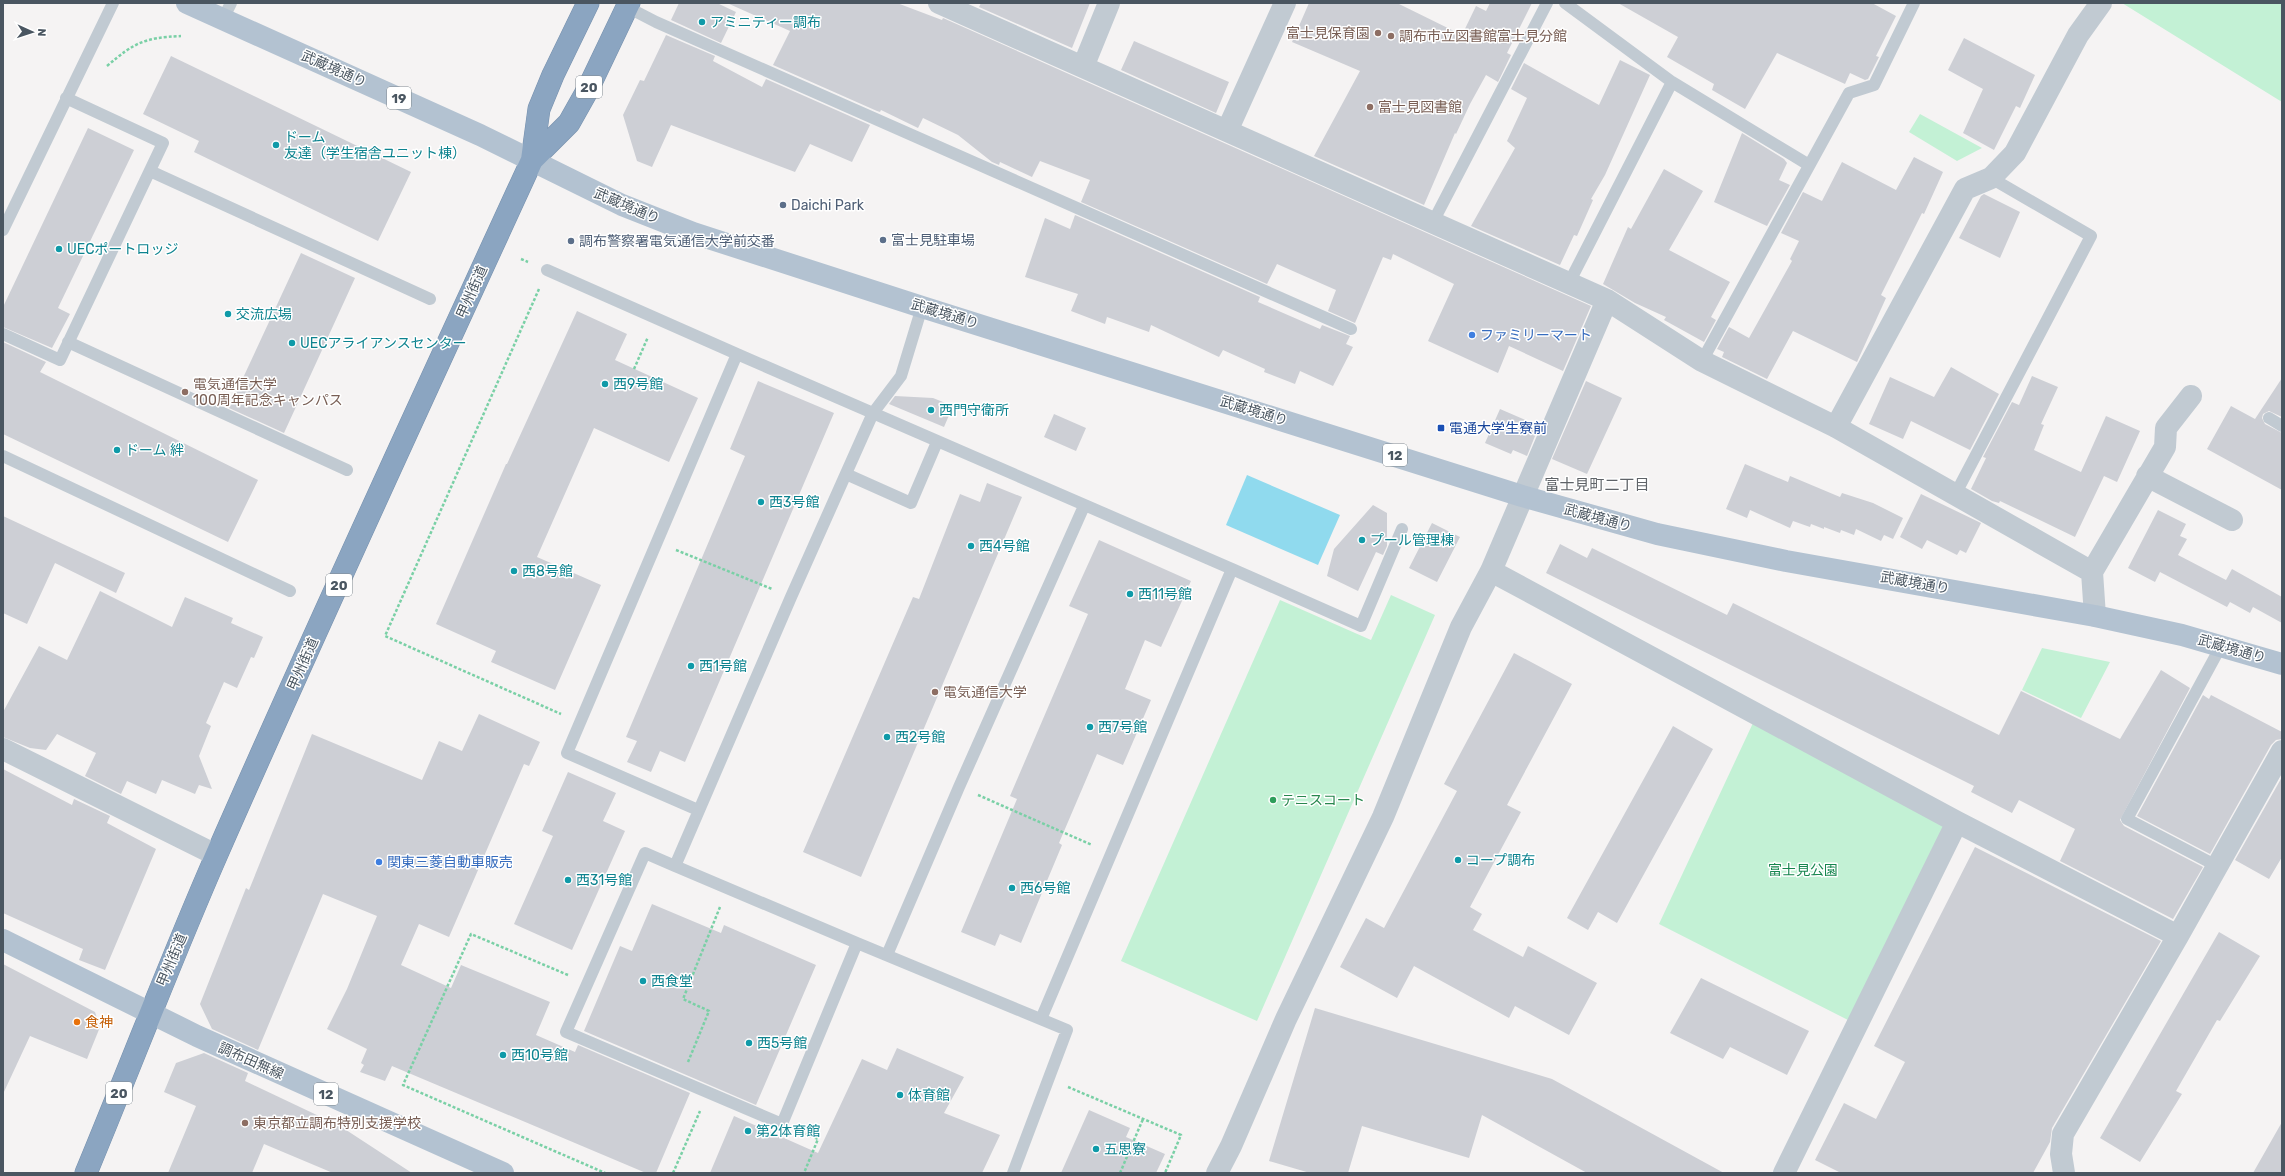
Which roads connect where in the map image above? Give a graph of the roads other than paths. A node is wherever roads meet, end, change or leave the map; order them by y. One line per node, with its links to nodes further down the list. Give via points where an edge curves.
1 (113, 3): 15 (lane)
2 (588, 3): 17 (highway, 甲州街道 / 20, via 539,109)
3 (1110, 3): 13 (street)
4 (1285, 3): 16 (street)
5 (1548, 3): 21 (lane)
6 (1565, 3): 14 (lane)
7 (1914, 3): 18 (lane, via 1874,85 1849,93)
8 (2101, 3): 20 (street, via 2078,35 2015,153)
9 (190, 4): 12 (main road, 19)
10 (942, 4): 13 (street)
11 (628, 5): 17 (highway, 甲州街道 / 20, via 569,123); 28 (lane, via 670,29)
12 (227, 11): 17 (main road, 武蔵境通り / 19, via 264,37)
13 (1083, 67): 16 (street)
14 (1672, 82): 18 (lane); 24 (lane)
15 (66, 98): 19 (lane, via 163,143); 22 (lane)
16 (1227, 131): 21 (street)
17 (532, 160): 27 (main road, 武蔵境通り / 12, via 622,205 693,233); 59 (highway, 甲州街道 / 20)
18 (1809, 165): 32 (lane)
19 (150, 171): 25 (lane); 30 (lane)
20 (1991, 178): 37 (street, via 1965,189); 43 (lane, via 2091,236)
21 (1433, 222): 24 (street)
22 (3, 230)
23 (547, 270): 31 (lane)
24 (1569, 283): 26 (street)
25 (430, 300)
26 (1607, 300): 32 (street); 44 (street)
27 (922, 307): 34 (lane, via 900,376); 44 (main road, 武蔵境通り / 12)
28 (1351, 329)
29 (3, 334): 30 (lane, via 60,360)
30 (68, 342): 40 (lane)
31 (737, 354): 34 (lane); 57 (lane, via 567,753)
32 (1702, 361): 37 (street)
33 (2191, 396): 42 (street, via 2166,428 2165,447)
34 (873, 413): 38 (lane); 41 (lane)
35 (2269, 418): 36 (lane)
36 (2282, 426)
37 (1836, 427): 43 (street)
38 (937, 442): 41 (lane, via 911,503); 45 (lane)
39 (3, 456): 51 (lane)
40 (347, 470)
41 (846, 474): 57 (lane)
42 (2148, 476): 46 (street); 50 (street)
43 (1956, 493): 50 (street)
44 (1522, 496): 49 (street); 52 (main road, 武蔵境通り / 12, via 1665,536 1786,561)
45 (1084, 506): 48 (lane); 65 (lane)
46 (2232, 520)
47 (1402, 530): 48 (lane, via 1361,626)
48 (1232, 569): 67 (lane)
49 (1491, 571): 58 (street); 71 (street, via 1461,627 1383,817 1286,1019)
50 (2092, 572): 52 (street)
51 (290, 591)
52 (2095, 616): 53 (main road, 武蔵境通り / 12)
53 (2221, 646): 54 (main road, 武蔵境通り / 12); 61 (lane, via 2127,819)
54 (2282, 664)
55 (3, 749): 59 (street)
56 (2282, 751): 61 (street)
57 (698, 810): 60 (lane)
58 (1957, 822): 62 (street); 72 (street)
59 (216, 855): 66 (highway, 甲州街道 / 20)
60 (675, 866): 64 (lane); 64 (lane, via 645,853 566,1032 782,1124)
61 (2216, 866): 62 (street)
62 (2178, 936): 73 (street, via 2063,1134 2061,1154)
63 (3, 940): 66 (main road, 調布田無線 / 12)
64 (857, 943): 65 (lane)
65 (887, 955): 67 (lane)
66 (150, 1012): 68 (highway, 甲州街道 / 20, via 138,1049); 69 (main road, 調布田無線 / 12, via 196,1036)
67 (1041, 1019): 70 (lane, via 1067,1030)
68 (86, 1173)
69 (503, 1173)
70 (1013, 1173)
71 (1217, 1173)
72 (1784, 1173)
73 (2064, 1173)

